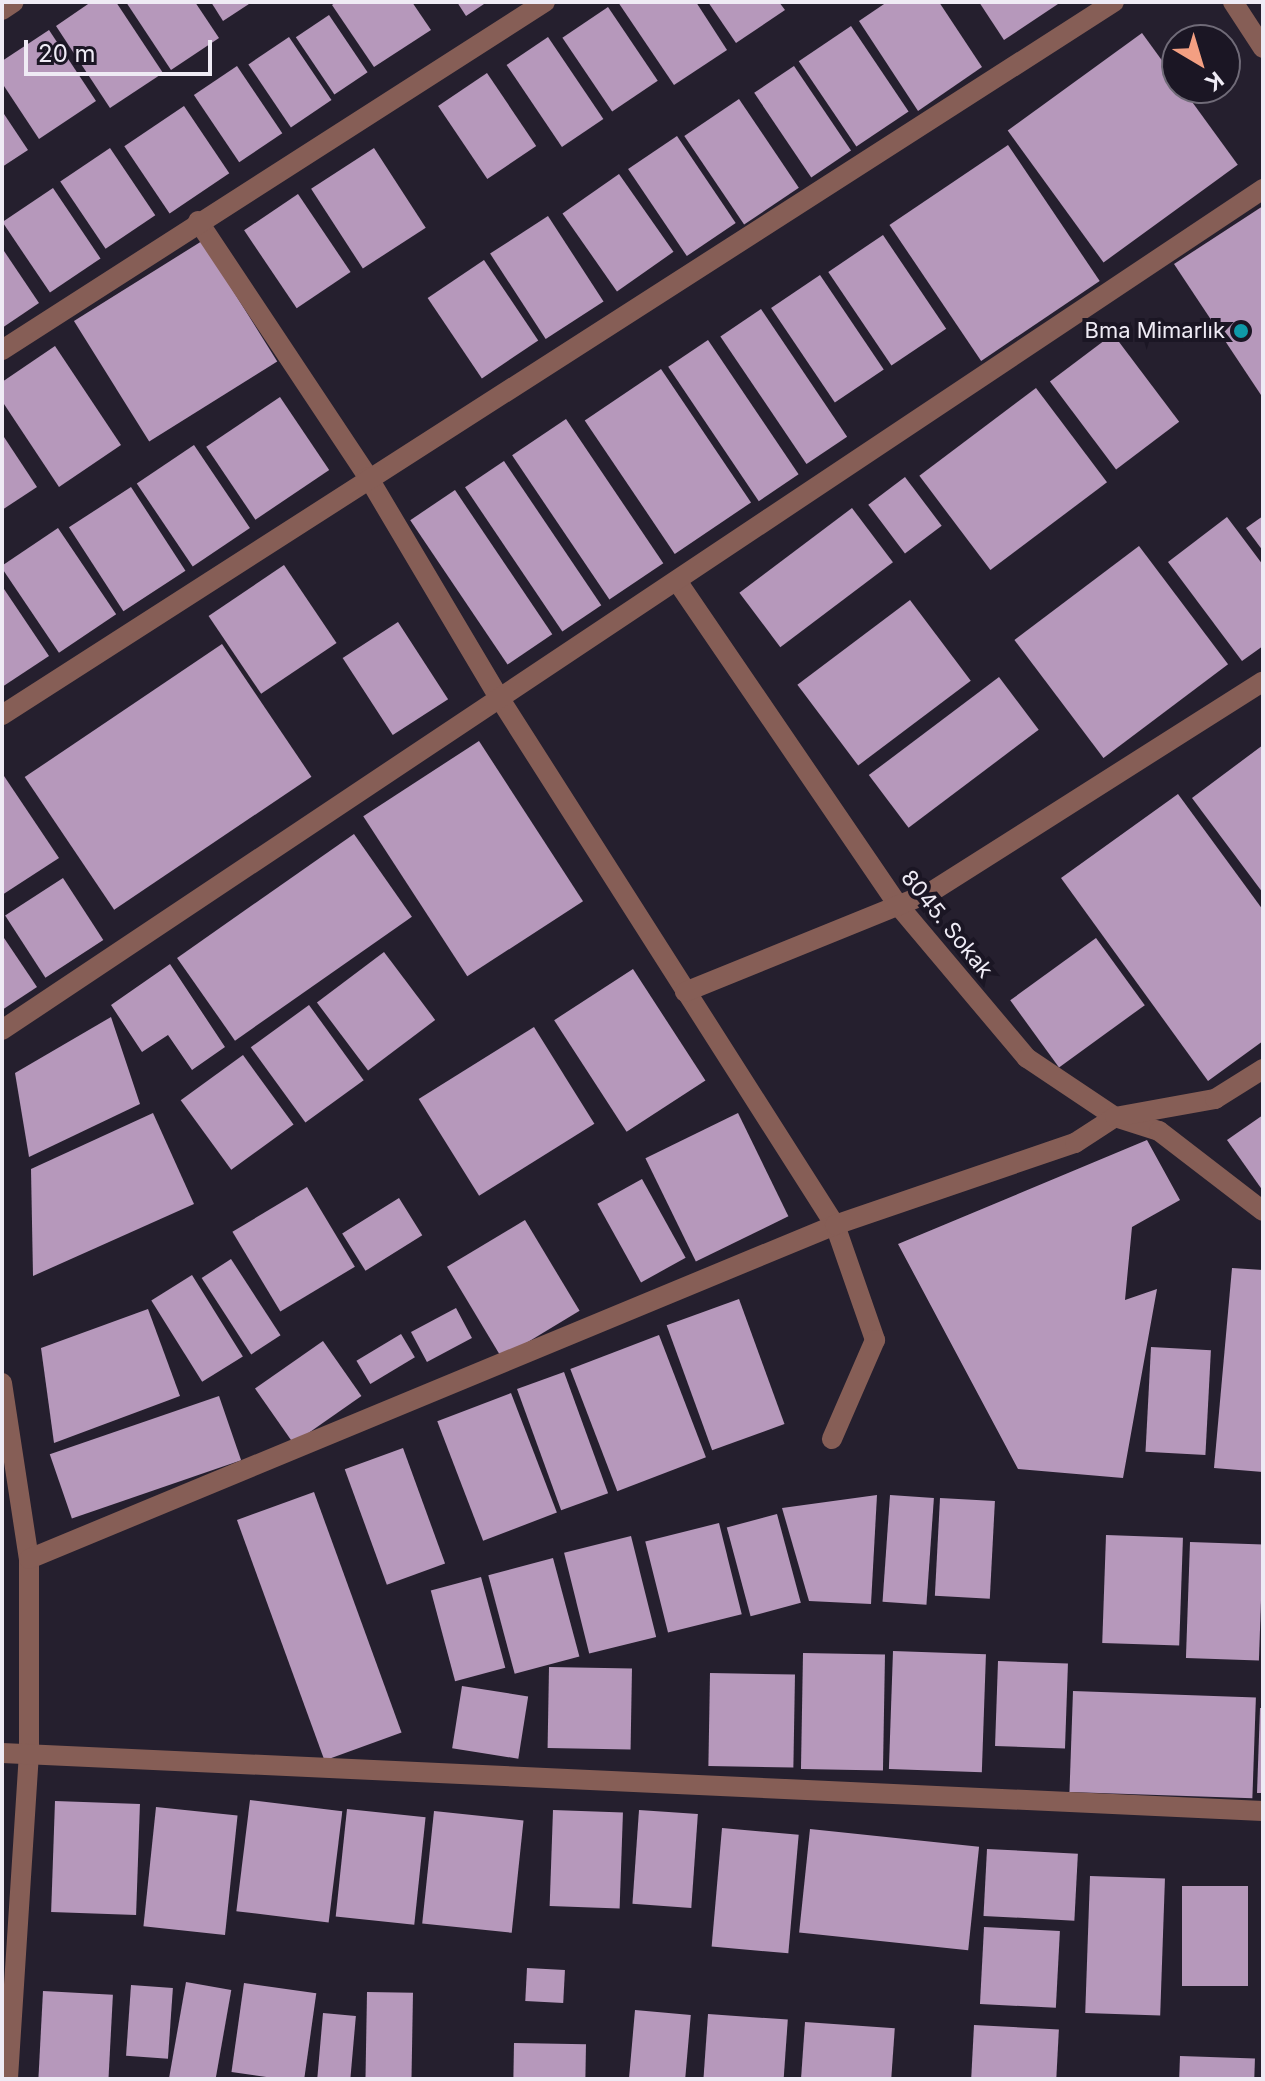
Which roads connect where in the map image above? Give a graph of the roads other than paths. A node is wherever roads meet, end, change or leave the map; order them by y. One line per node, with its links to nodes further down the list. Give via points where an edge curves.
1 (14, 2): 5 (street)
2 (545, 2): 8 (street)
3 (1114, 2): 10 (street)
4 (1233, 2): 6 (street)
5 (2, 10)
6 (1262, 44)
7 (1263, 189): 11 (street)
8 (198, 221): 9 (street); 10 (street)
9 (2, 350)
10 (368, 477): 13 (street); 14 (street)
11 (677, 581): 13 (street); 15 (street, 8045. Sokak)
12 (1263, 681): 15 (street, via 931,892)
13 (500, 699): 16 (street); 17 (street)
14 (2, 715)
15 (898, 905): 16 (street); 19 (street, 8045. Sokak, via 1027,1058)
16 (685, 992): 21 (street)
17 (2, 1030)
18 (1263, 1069): 19 (street, via 1215,1099)
19 (1115, 1117): 20 (street, 8045. Sokak, via 1159,1131); 21 (street, via 1075,1143)
20 (1263, 1211)
21 (835, 1225): 23 (street, via 875,1340); 24 (street)
22 (2, 1383): 24 (street)
23 (832, 1439)
24 (29, 1559): 26 (street)
25 (2, 1753): 26 (street)
26 (29, 1753): 27 (street); 28 (street)
27 (1263, 1811)
28 (8, 2079)

